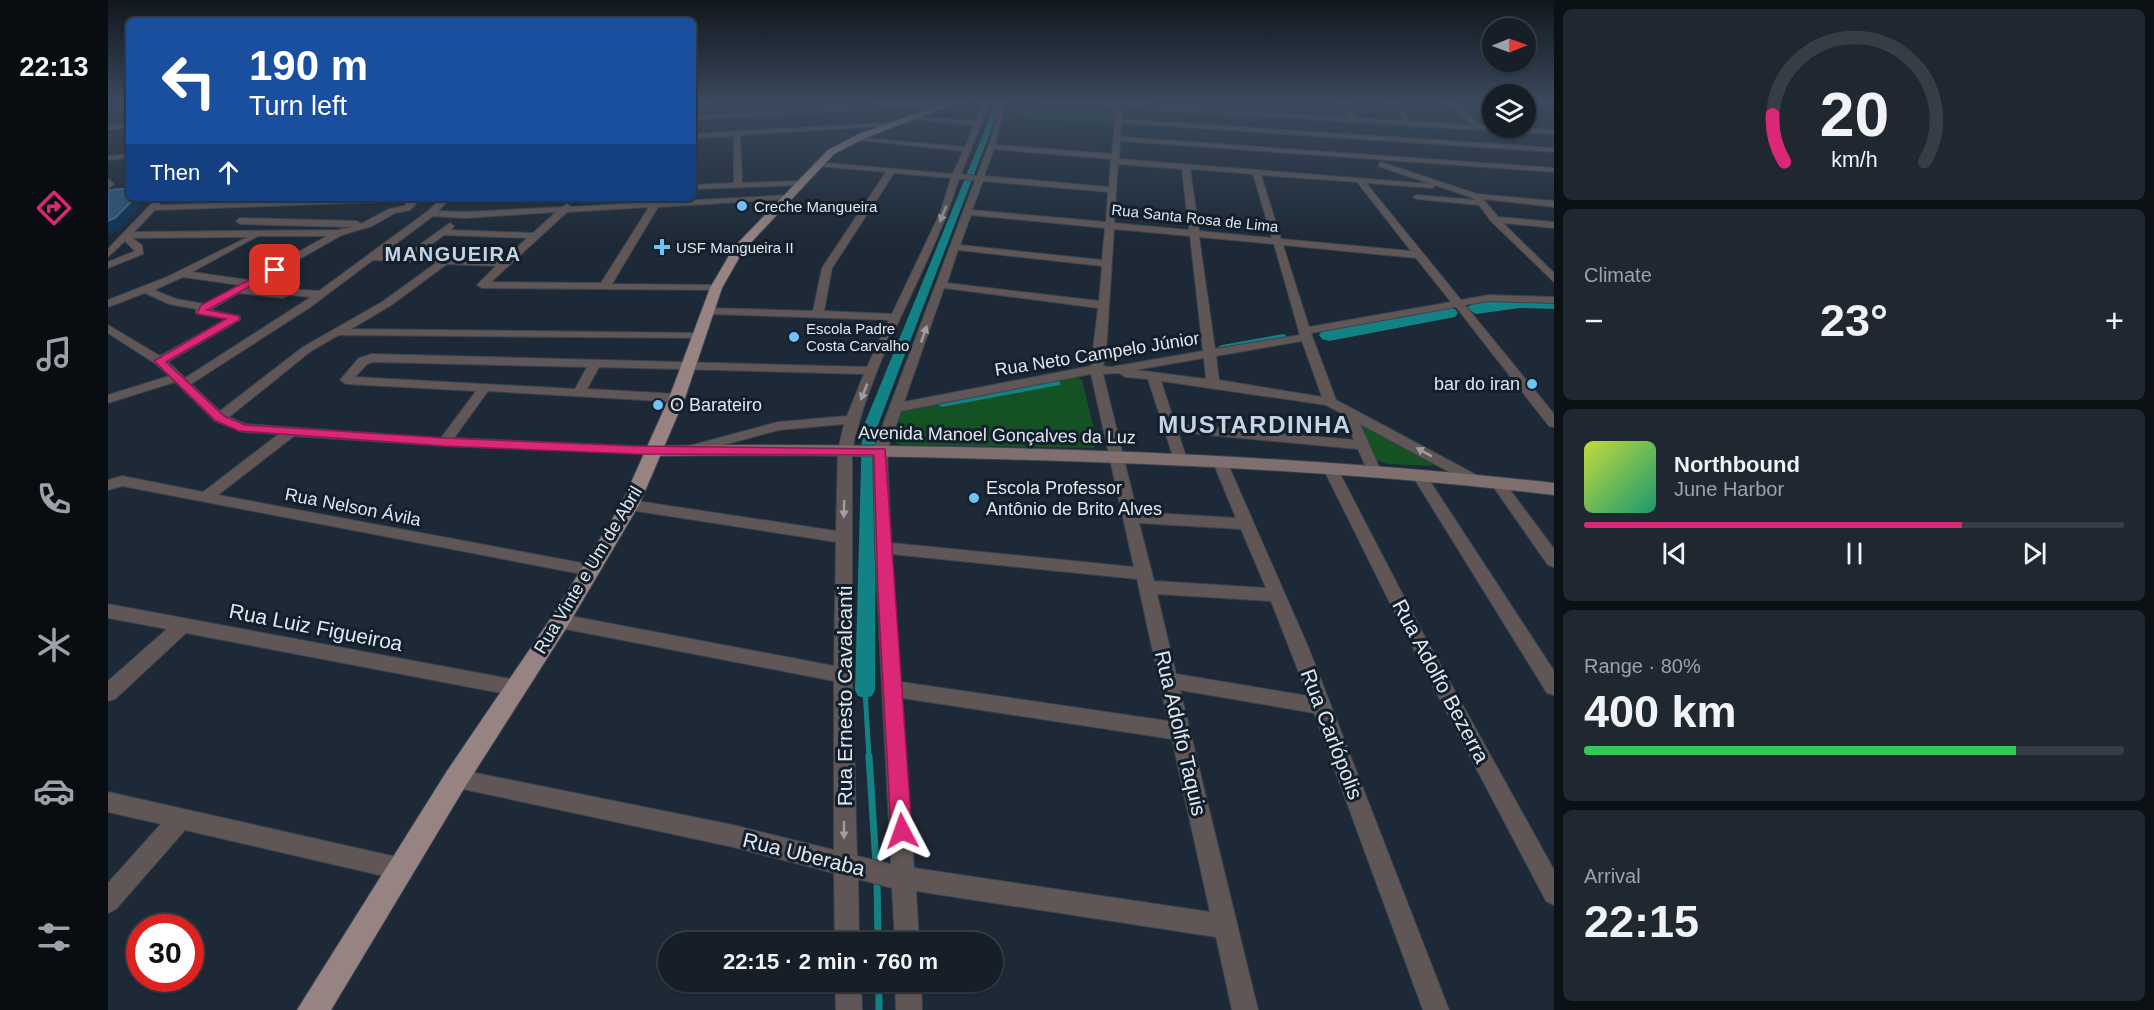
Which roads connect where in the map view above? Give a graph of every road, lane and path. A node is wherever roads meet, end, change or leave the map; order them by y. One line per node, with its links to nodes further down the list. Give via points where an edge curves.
1 (735, 148): 26 (street)
2 (838, 148): 16 (main road, Rua Vinte e Um de Abril)
3 (958, 148): 10 (street)
4 (990, 148): 22 (street)
5 (1003, 148): 15 (street)
6 (1117, 148): 15 (street)
7 (1241, 148): 13 (street)
8 (1335, 148): 13 (street)
9 (1523, 148): 11 (street)
10 (968, 149): 21 (street, Rua Ernesto Cavalcanti)
11 (1554, 150)
12 (126, 156): 14 (street)
13 (1359, 156): 18 (street); 29 (street)
14 (108, 158)
15 (1115, 159): 17 (street); 30 (street)
16 (818, 164): 19 (street); 25 (main road, Rua Vinte e Um de Abril)
17 (1186, 167): 20 (street); 56 (street)
18 (1554, 170)
19 (891, 171): 21 (street); 87 (street, via 827,268)
20 (1257, 173): 24 (street); 61 (street)
21 (959, 177): 22 (street); 88 (street, Rua Ernesto Cavalcanti, one-way to 88)
22 (977, 178): 30 (street); 46 (street)
23 (108, 181): 27 (street)
24 (1360, 182): 29 (street); 65 (street)
25 (800, 183): 26 (street); 31 (main road, Rua Vinte e Um de Abril)
26 (738, 185): 28 (street)
27 (108, 187)
28 (696, 187)
29 (1454, 187): 34 (street)
30 (1111, 190): 52 (street)
31 (787, 197): 33 (street); 77 (main road, Rua Vinte e Um de Abril, via 738,249)
32 (1417, 197): 34 (street)
33 (696, 199)
34 (1479, 200): 42 (street); 49 (street)
35 (159, 201): 45 (street)
36 (262, 201): 45 (street)
37 (276, 201): 50 (street)
38 (413, 201): 51 (street, via 407,208 392,211)
39 (444, 201): 47 (street)
40 (645, 201): 44 (street)
41 (657, 201): 76 (street)
42 (1530, 201): 43 (street); 53 (street)
43 (1554, 204)
44 (567, 207): 48 (street); 60 (street)
45 (152, 208): 59 (street)
46 (968, 212): 52 (street, Rua Santa Rosa de Lima); 63 (street)
47 (431, 213): 48 (street); 66 (street)
48 (465, 215): 54 (street)
49 (1494, 219): 53 (street); 73 (street)
50 (240, 221): 51 (street); 57 (street)
51 (369, 224): 55 (street)
52 (1108, 224): 56 (street, Rua Santa Rosa de Lima); 69 (street)
53 (1554, 225)
54 (443, 232): 60 (street); 67 (street)
55 (339, 233): 58 (street); 74 (street)
56 (1193, 233): 61 (street, Rua Santa Rosa de Lima); 93 (street)
57 (221, 235): 58 (street); 59 (street)
58 (257, 235): 72 (street)
59 (126, 236): 62 (street); 64 (street)
60 (538, 236): 70 (street)
61 (1277, 242): 65 (street, Rua Santa Rosa de Lima); 91 (street)
62 (139, 247): 64 (street); 71 (street, via 138,254)
63 (955, 247): 69 (street); 75 (street)
64 (109, 253)
65 (1420, 255): 83 (street)
66 (371, 257): 67 (street); 80 (street)
67 (406, 259): 68 (street)
68 (445, 261): 70 (street); 90 (street, via 386,304)
69 (1105, 263): 84 (street)
70 (506, 264): 76 (street, via 482,285)
71 (108, 265)
72 (183, 274): 74 (street); 78 (street)
73 (1554, 279)
74 (250, 283): 79 (street)
75 (941, 285): 84 (street); 112 (street, one-way to 75)
76 (605, 286): 77 (street)
77 (716, 288): 86 (main road, Rua Vinte e Um de Abril)
78 (146, 290): 82 (street); 85 (street, via 173,302)
79 (237, 290): 80 (street, via 282,296 289,292); 85 (street)
80 (321, 294): 103 (street)
81 (1554, 300): 83 (street, Rua Neto Campelo Júnior, via 1502,297)
82 (108, 304)
83 (1457, 304): 91 (street, Rua Neto Campelo Júnior); 116 (street)
84 (1102, 305): 99 (street)
85 (203, 308): 95 (street, via 201,312 236,318)
86 (708, 311): 87 (street); 92 (main road, Rua Vinte e Um de Abril)
87 (818, 314): 88 (street)
88 (897, 317): 100 (street, Rua Ernesto Cavalcanti)
89 (108, 329): 95 (street)
90 (334, 332): 92 (street); 114 (street)
91 (1306, 334): 93 (street, Rua Neto Campelo Júnior); 111 (street)
92 (699, 336): 98 (main road, Rua Vinte e Um de Abril)
93 (1209, 353): 101 (street, Rua Neto Campelo Júnior); 104 (street)
94 (437, 360): 96 (street); 105 (street); 105 (street, via 372,358 363,361 348,381)
95 (160, 361): 103 (street)
96 (521, 363): 97 (street); 107 (street)
97 (594, 365): 98 (street); 108 (street)
98 (687, 368): 100 (street); 109 (main road, Rua Vinte e Um de Abril)
99 (1096, 369): 101 (street, Rua Neto Campelo Júnior); 112 (street, Rua Neto Campelo Júnior); 125 (street, Rua Adolfo Taquis)
100 (871, 371): 115 (street, Rua Ernesto Cavalcanti, one-way to 115)
101 (1111, 371): 102 (street)
102 (1153, 376): 104 (street); 117 (street)
103 (180, 381): 110 (street); 114 (street)
104 (1213, 383): 111 (street)
105 (414, 385): 106 (street)
106 (484, 388): 107 (street); 119 (street)
107 (501, 389): 108 (street)
108 (579, 393): 109 (street)
109 (677, 398): 122 (main road, Rua Vinte e Um de Abril)
110 (108, 399)
111 (1330, 402): 113 (street)
112 (895, 408): 124 (street)
113 (1348, 410): 120 (street); 131 (street, one-way to 113)
114 (220, 418): 118 (street, via 243,428)
115 (852, 419): 121 (street, via 778,426); 123 (street, Rua Ernesto Cavalcanti)
116 (1554, 423)
117 (1169, 427): 120 (street); 126 (street)
118 (289, 433): 119 (street); 135 (street)
119 (445, 442): 122 (street)
120 (1362, 445): 129 (street)
121 (690, 450): 122 (main road, Avenida Manoel Gonçalves da Luz); 123 (main road, Avenida Manoel Gonçalves da Luz)
122 (655, 451): 136 (main road, Rua Vinte e Um de Abril)
123 (848, 451): 124 (main road, Avenida Manoel Gonçalves da Luz); 139 (street, Rua Ernesto Cavalcanti, one-way to 139)
124 (878, 452): 125 (main road, Avenida Manoel Gonçalves da Luz); 140 (street)
125 (1116, 457): 126 (main road, Avenida Manoel Gonçalves da Luz); 137 (street, Rua Adolfo Taquis)
126 (1180, 460): 127 (main road, Avenida Manoel Gonçalves da Luz)
127 (1220, 462): 128 (main road, Avenida Manoel Gonçalves da Luz); 138 (street, Rua Carlópolis)
128 (1330, 468): 129 (main road, Avenida Manoel Gonçalves da Luz); 162 (street, Rua Adolfo Bezerra)
129 (1374, 471): 130 (main road, Avenida Manoel Gonçalves da Luz)
130 (1419, 475): 131 (main road, Avenida Manoel Gonçalves da Luz); 150 (street)
131 (1475, 480): 132 (main road, Avenida Manoel Gonçalves da Luz)
132 (1497, 482): 134 (main road, Avenida Manoel Gonçalves da Luz); 141 (street)
133 (108, 485): 135 (street, Rua Nelson Ávila, via 122,481)
134 (1554, 489)
135 (205, 498): 142 (street, Rua Nelson Ávila)
136 (630, 505): 139 (street); 142 (main road, Rua Vinte e Um de Abril)
137 (1129, 517): 138 (street); 143 (street, Rua Adolfo Taquis)
138 (1247, 524): 144 (street, Rua Carlópolis)
139 (844, 538): 148 (street, Rua Ernesto Cavalcanti)
140 (883, 548): 143 (street); 152 (street)
141 (1554, 561)
142 (592, 570): 146 (main road, Rua Vinte e Um de Abril)
143 (1144, 581): 144 (street); 149 (street, Rua Adolfo Taquis)
144 (1276, 595): 154 (street, Rua Carlópolis)
145 (108, 611): 147 (street, Rua Luiz Figueiroa)
146 (560, 621): 148 (street); 151 (main road, Rua Vinte e Um de Abril)
147 (184, 624): 151 (street, Rua Luiz Figueiroa); 153 (street)
148 (843, 675): 159 (street, Rua Ernesto Cavalcanti, one-way to 159)
149 (1168, 680): 154 (street); 155 (street, Rua Adolfo Taquis)
150 (1554, 687)
151 (516, 688): 156 (main road, Rua Vinte e Um de Abril)
152 (891, 688): 155 (street); 161 (street)
153 (108, 693)
154 (1321, 706): 173 (street, Rua Carlópolis)
155 (1181, 732): 164 (street, Rua Adolfo Taquis)
156 (456, 779): 159 (street, Rua Uberaba, via 734,836); 160 (main road, Rua Vinte e Um de Abril)
157 (108, 802): 158 (street)
158 (179, 820): 160 (street); 163 (street)
159 (849, 865): 161 (street, Rua Uberaba); 165 (street, Rua Ernesto Cavalcanti)
160 (401, 869): 169 (main road, Rua Vinte e Um de Abril)
161 (898, 878): 164 (street, Rua Uberaba); 166 (street)
162 (1554, 893)
163 (108, 901)
164 (1225, 926): 172 (street, Rua Adolfo Taquis)
165 (847, 932)
166 (906, 932)
167 (848, 992): 170 (street)
168 (908, 992): 171 (street)
169 (313, 1010)
170 (849, 1010)
171 (909, 1010)
172 (1245, 1010)
173 (1436, 1010)

